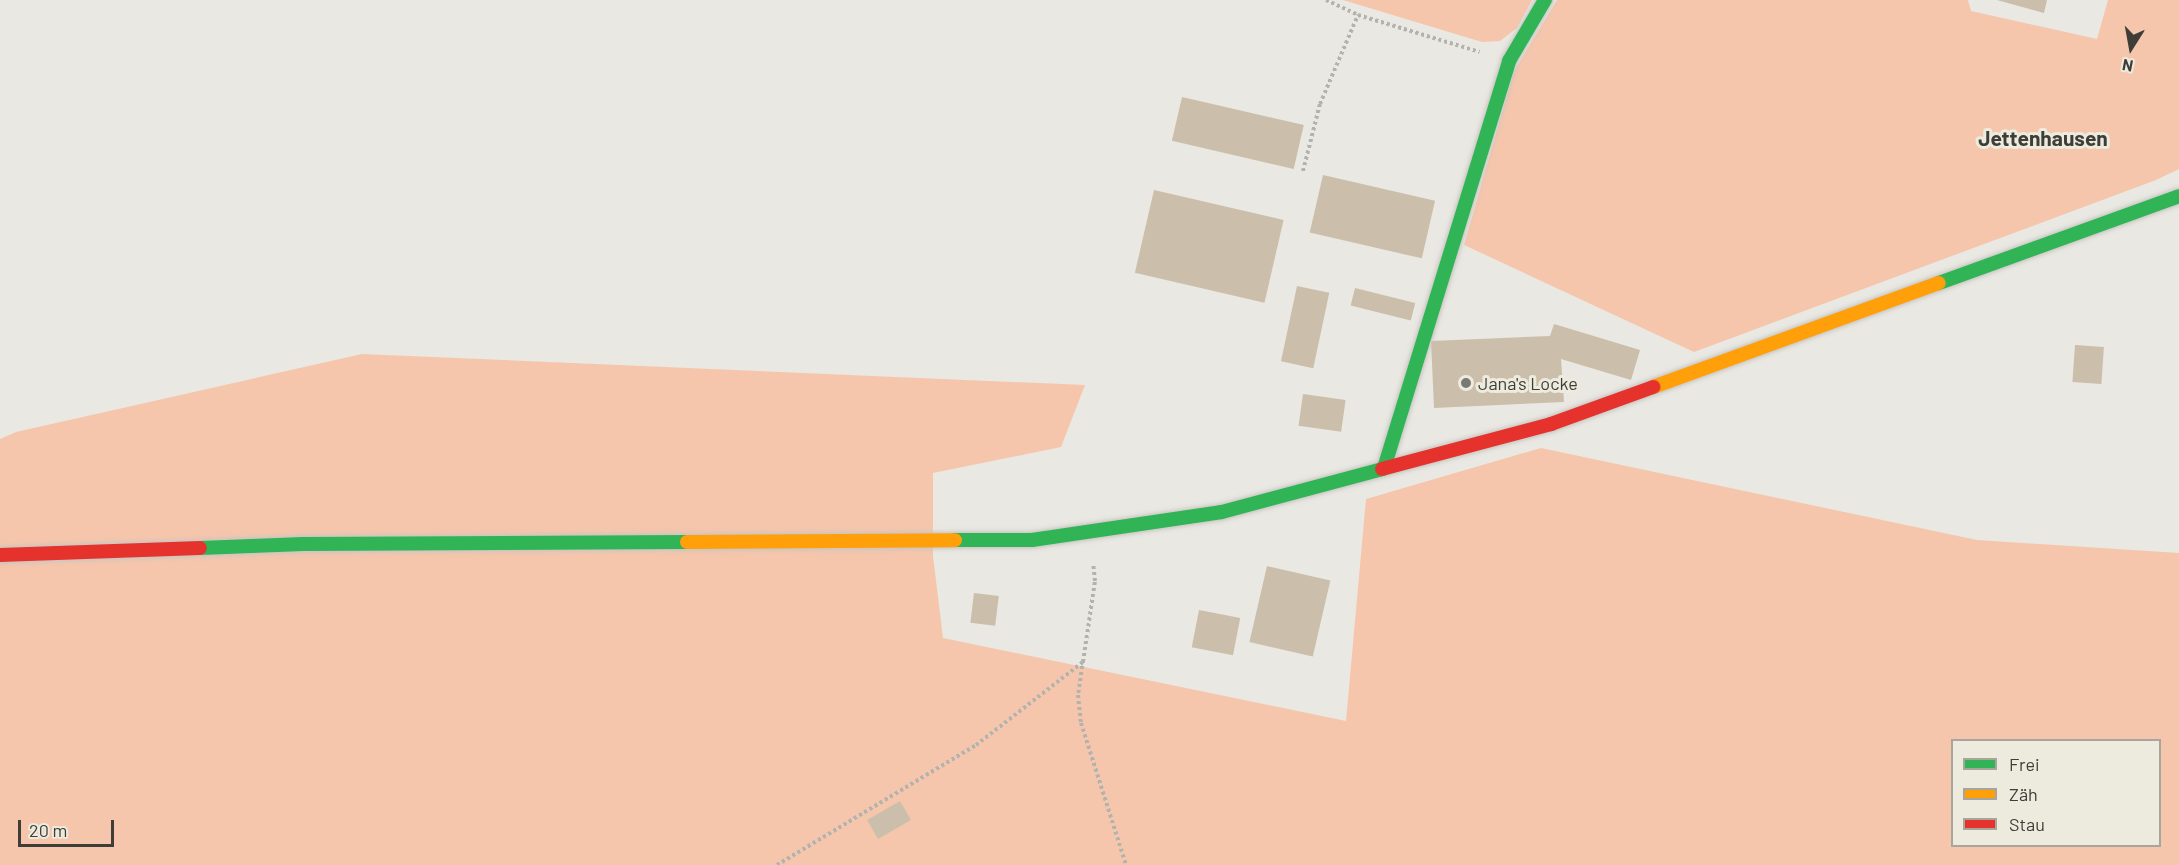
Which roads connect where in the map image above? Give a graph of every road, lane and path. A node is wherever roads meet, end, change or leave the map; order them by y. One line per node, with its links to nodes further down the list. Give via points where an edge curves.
1 (1326, 0): 3 (path)
2 (1545, 0): 4 (street)
3 (1358, 15): 4 (path); 5 (path, via 1320,104)
4 (1509, 61): 7 (street)
5 (1303, 171)
6 (2179, 196): 7 (street, via 1551,424)
7 (1384, 468): 8 (street, via 1221,512)
8 (1089, 531): 9 (street, via 1032,540 303,544); 10 (path, via 1095,581)
9 (0, 555)
10 (1084, 651): 11 (path, via 1083,662 976,745); 12 (path, via 1078,695 1081,723)
11 (777, 865)
12 (1126, 865)

